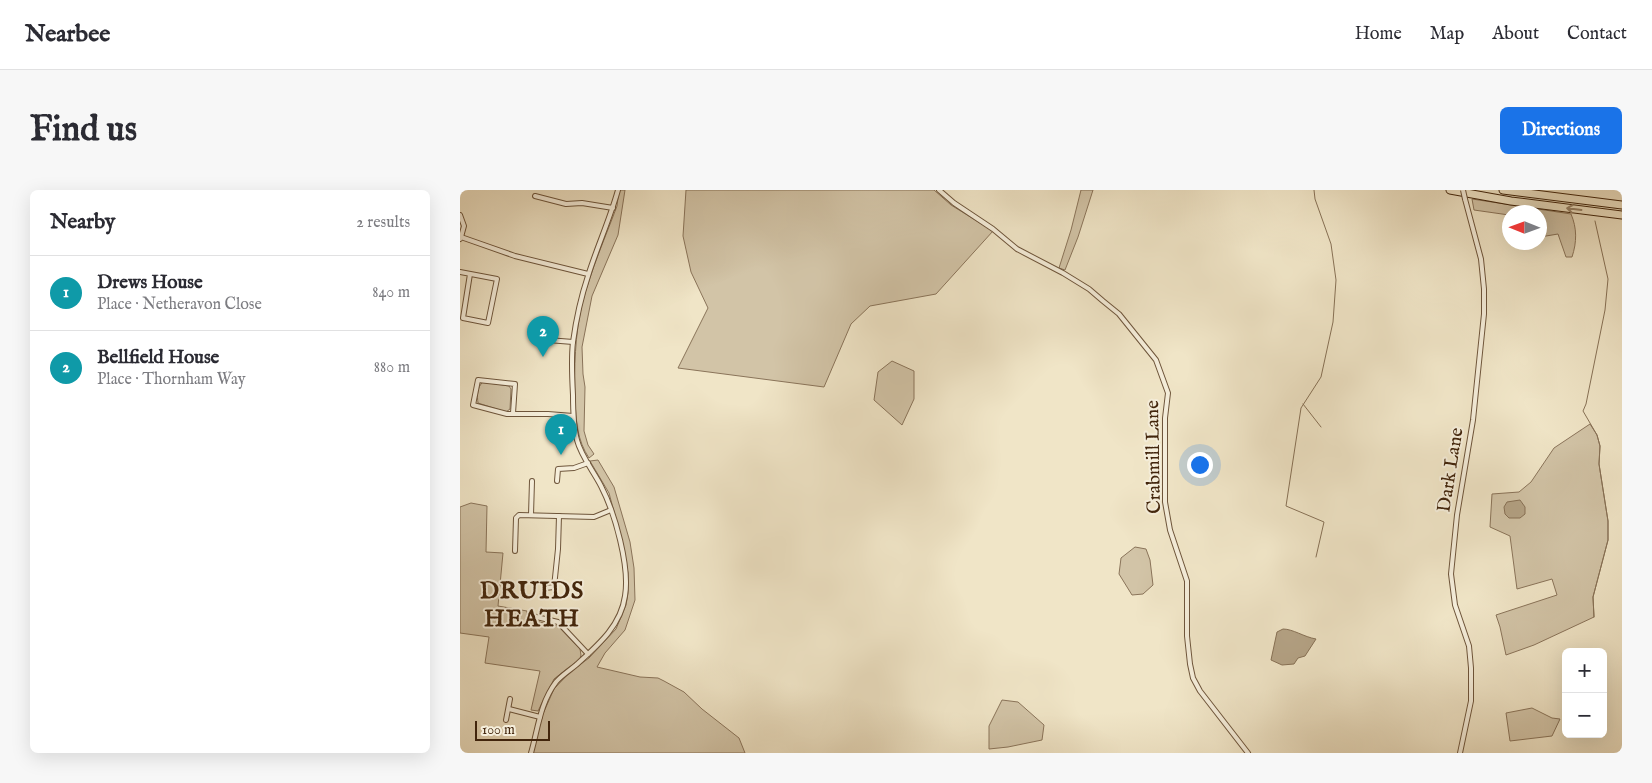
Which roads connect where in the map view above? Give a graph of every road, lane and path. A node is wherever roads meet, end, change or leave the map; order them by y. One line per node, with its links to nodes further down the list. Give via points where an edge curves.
1 (618, 190): 8 (street)
2 (940, 190): 34 (street, Crabmill Lane, via 1017,249 1064,273 1099,297 1119,314 1156,360 1168,393 1165,502 1170,530 1187,580 1187,642 1193,678)
3 (1450, 190): 10 (highway, one-way to 3)
4 (1463, 190): 35 (street, Dark Lane, bridge, via 1481,259 1484,306 1473,420 1456,515 1451,574 1455,605 1469,646 1471,668 1471,701)
5 (1503, 190): 7 (highway)
6 (535, 196): 8 (street, via 566,204)
7 (1622, 205)
8 (613, 208): 14 (street)
9 (460, 215): 11 (street, via 464,226)
10 (1622, 215)
11 (460, 238): 14 (street)
12 (460, 272): 13 (street)
13 (470, 274): 13 (street, via 497,279 488,322 463,318)
14 (588, 274): 16 (street)
15 (548, 340): 16 (street)
16 (573, 342): 18 (street)
17 (513, 413): 17 (street, via 473,405 478,380 515,384); 18 (street)
18 (573, 416): 19 (street, via 578,442)
19 (588, 463): 21 (street, via 558,469); 22 (street)
20 (532, 481): 23 (street)
21 (557, 481)
22 (611, 510): 24 (street, via 594,517); 28 (street, via 625,566 625,597 617,622)
23 (531, 515): 24 (street); 25 (street, via 516,518)
24 (559, 516): 26 (street, via 554,587)
25 (515, 551)
26 (545, 588)
27 (532, 616): 28 (street, via 558,622)
28 (588, 654): 31 (street, via 556,683)
29 (510, 699): 30 (street)
30 (509, 709): 31 (street); 32 (street)
31 (540, 716): 33 (street)
32 (506, 720)
33 (531, 753)
34 (1248, 753)
35 (1460, 753)

